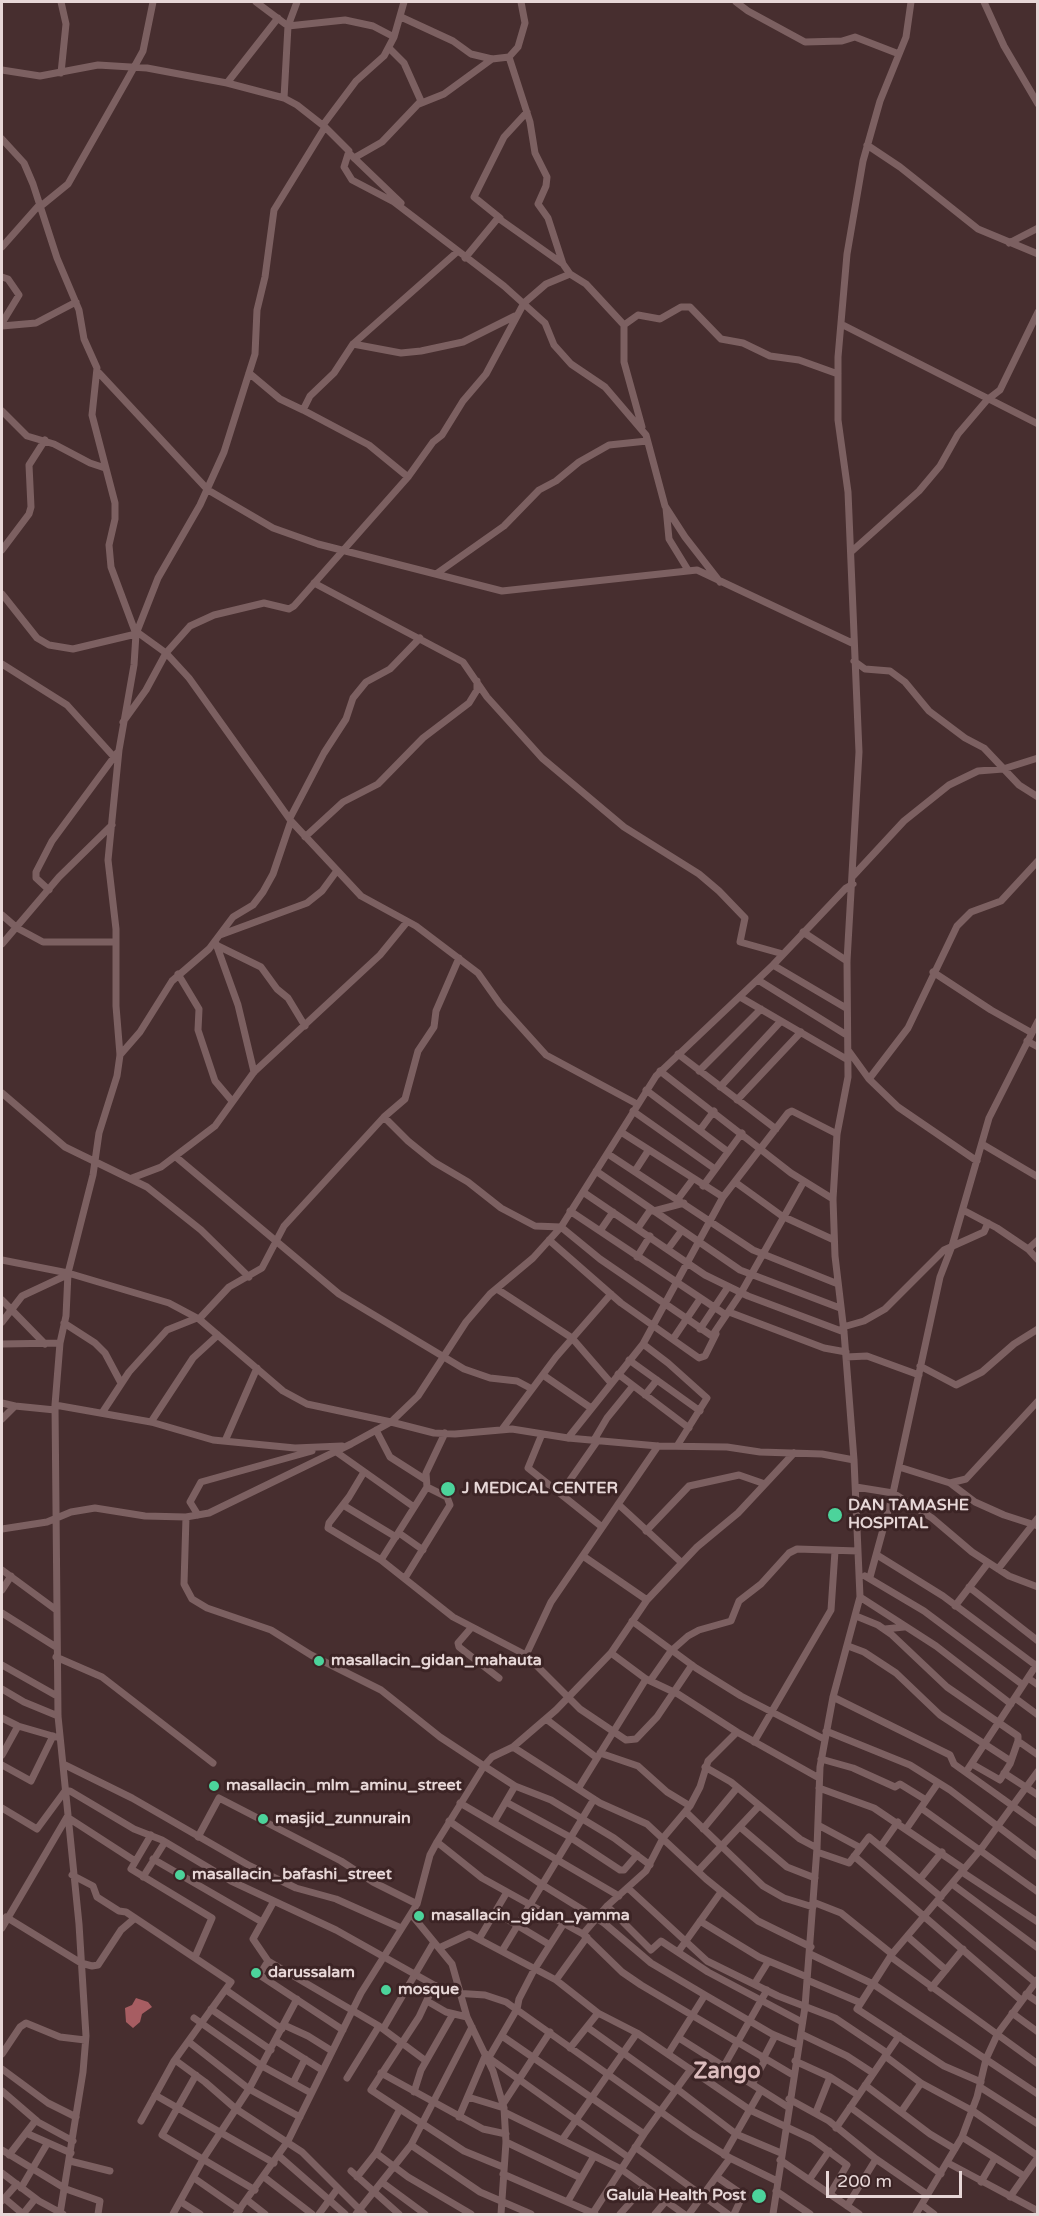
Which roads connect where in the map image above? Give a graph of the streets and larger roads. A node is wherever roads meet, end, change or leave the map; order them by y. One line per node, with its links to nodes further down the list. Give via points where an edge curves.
1 (61, 2): 21 (street, via 66,24)
2 (153, 2): 19 (street)
3 (256, 2): 12 (street)
4 (297, 2): 13 (street)
5 (399, 2): 11 (street)
6 (404, 2): 11 (street)
7 (521, 2): 17 (street, via 523,34)
8 (736, 2): 16 (street, via 805,42 855,38)
9 (911, 2): 16 (street)
10 (984, 2): 25 (street)
11 (402, 15): 14 (street); 18 (street, via 471,54)
12 (278, 18): 13 (street); 22 (street)
13 (288, 26): 14 (street, via 345,20 373,26); 23 (street)
14 (394, 37): 15 (street)
15 (389, 48): 24 (street, via 404,63 420,98); 27 (street, via 356,81)
16 (899, 54): 29 (street)
17 (509, 57): 18 (street); 26 (street)
18 (492, 59): 24 (street, via 444,94)
19 (134, 68): 21 (street, via 98,65); 22 (street); 31 (street, via 68,184)
20 (2, 70): 21 (street, via 40,76)
21 (61, 73)
22 (227, 83): 23 (street)
23 (284, 98): 27 (street)
24 (419, 104): 30 (street, via 382,142)
25 (1038, 104)
26 (527, 112): 33 (street, via 504,137 474,197); 40 (street, via 535,153 548,181 537,202 551,224)
27 (324, 126): 30 (street); 52 (street, via 274,210 266,277 257,310 255,354)
28 (2, 139): 31 (street, via 24,163)
29 (867, 146): 35 (street, via 978,229); 48 (street, via 850,237)
30 (352, 155): 32 (street); 32 (street, via 344,167 352,180)
31 (40, 205): 36 (street); 43 (street)
32 (414, 216): 37 (street)
33 (500, 218): 39 (street, via 495,219); 40 (street)
34 (1038, 228): 35 (street)
35 (1009, 243): 38 (street)
36 (2, 247)
37 (457, 252): 39 (street); 50 (street)
38 (1038, 254)
39 (465, 258): 44 (street)
40 (563, 264): 41 (street)
41 (570, 274): 44 (street, via 546,284); 49 (street, via 586,284)
42 (2, 277): 47 (street, via 19,295)
43 (76, 302): 47 (street, via 36,323); 51 (street, via 84,339)
44 (524, 303): 46 (street); 58 (street, via 545,323 561,354 605,387)
45 (1038, 312): 54 (street, via 1000,390)
46 (515, 315): 50 (street, via 463,342 421,351 401,353); 62 (street, via 486,374)
47 (2, 324)
48 (841, 324): 53 (street); 54 (street)
49 (624, 325): 53 (street, via 638,315 660,320 681,307 690,307 721,339); 58 (street, via 624,362)
50 (353, 344): 55 (street)
51 (99, 373): 61 (street, via 92,416); 63 (street)
52 (249, 373): 55 (street, via 280,399); 63 (street)
53 (838, 374): 67 (street, via 838,420)
54 (987, 400): 57 (street); 67 (street, via 919,491)
55 (303, 410): 62 (street, via 369,445)
56 (2, 411): 59 (street, via 27,435)
57 (1038, 424)
58 (642, 430): 60 (street)
59 (45, 440): 61 (street); 65 (street, via 29,465 29,514)
60 (647, 441): 64 (street); 69 (street, via 609,445 579,462 539,490 504,526)
61 (105, 468): 73 (street, via 116,519 109,545 111,567)
62 (408, 477): 66 (street)
63 (208, 490): 66 (street, via 273,528); 73 (street, via 158,578)
64 (666, 506): 68 (street, via 669,539); 71 (street)
65 (2, 550)
66 (340, 550): 69 (street); 70 (street)
67 (851, 552): 75 (street)
68 (688, 570): 69 (street, via 506,592); 71 (street, via 700,571)
69 (436, 574)
70 (314, 582): 74 (street); 76 (street, via 291,608 264,603 202,619)
71 (720, 582): 75 (street)
72 (2, 597): 73 (street, via 36,638 49,645 73,649)
73 (137, 633): 76 (street); 80 (street)
74 (420, 638): 79 (street, via 463,662); 86 (street, via 390,669 372,677 353,698 346,719 324,753)
75 (852, 643): 77 (street)
76 (165, 653): 80 (street, via 146,690); 86 (street, via 189,678)
77 (854, 661): 84 (street, via 865,669 890,671 929,711 984,748); 91 (street, via 858,752)
78 (2, 664): 82 (street, via 67,705)
79 (477, 681): 88 (street, via 469,704 423,738 385,778 343,802); 101 (street, via 542,758 635,835 656,845 719,891 746,918 740,942)
80 (122, 723): 81 (street)
81 (119, 750): 82 (street); 87 (street)
82 (114, 757): 93 (street, via 57,835 36,872 36,878)
83 (1038, 758): 84 (street)
84 (1003, 769): 85 (street); 91 (street, via 978,771 942,790 904,821)
85 (1038, 798)
86 (291, 820): 88 (street); 98 (street, via 263,892 253,905 233,917)
87 (112, 825): 93 (street); 99 (street, via 108,860)
88 (305, 837): 90 (street)
89 (1038, 861): 105 (street, via 1001,901 964,917)
90 (336, 872): 95 (street, via 361,896); 98 (street, via 308,903)
91 (853, 876): 92 (street)
92 (853, 884): 97 (street); 103 (street)
93 (49, 890): 96 (street)
94 (2, 915): 96 (street)
95 (407, 922): 102 (street); 113 (street, via 380,955)
96 (16, 928): 99 (street, via 49,943); 100 (street)
97 (803, 932): 101 (street); 103 (street)
98 (217, 940): 106 (street); 113 (street, via 261,967 288,998); 125 (street)
99 (115, 942): 121 (street)
100 (2, 944)
101 (783, 954): 104 (street)
102 (459, 958): 132 (street, via 478,973 500,1004 546,1054); 134 (street, via 436,1011 434,1027 418,1051 405,1100)
103 (847, 961): 109 (street)
104 (773, 965): 107 (street); 109 (street)
105 (933, 972): 115 (street); 126 (street, via 908,1028)
106 (178, 974): 121 (street); 131 (street, via 199,1009 198,1030 215,1081)
107 (758, 980): 108 (street); 116 (street)
108 (740, 997): 110 (street); 120 (street)
109 (846, 1008): 116 (street)
110 (761, 1009): 111 (street); 124 (street)
111 (781, 1021): 114 (street); 127 (street)
112 (1038, 1021): 115 (street)
113 (305, 1026): 125 (street)
114 (801, 1032): 122 (street); 130 (street)
115 (1032, 1033): 117 (street)
116 (845, 1034): 119 (street)
117 (1027, 1041): 118 (street); 140 (street, via 989,1118)
118 (1038, 1047)
119 (847, 1048): 122 (street); 126 (street)
120 (678, 1054): 123 (street); 124 (street)
121 (120, 1055): 147 (street, via 99,1132)
122 (848, 1060): 139 (street)
123 (660, 1071): 128 (street); 133 (street)
124 (699, 1071): 127 (street)
125 (254, 1072): 131 (street)
126 (869, 1079): 146 (street, via 898,1107)
127 (720, 1087): 130 (street)
128 (646, 1090): 132 (street); 136 (street)
129 (2, 1093): 147 (street, via 56,1140)
130 (737, 1100): 135 (street)
131 (232, 1101): 145 (street, via 215,1126)
132 (635, 1108): 137 (street); 148 (street)
133 (714, 1112): 136 (street); 138 (street)
134 (384, 1117): 168 (street, via 434,1162 510,1214 535,1226); 176 (street, via 284,1226)
135 (776, 1129): 139 (street, via 792,1111); 141 (street)
136 (700, 1130): 143 (street)
137 (621, 1132): 142 (street); 144 (street)
138 (742, 1133): 141 (street); 143 (street)
139 (837, 1134): 159 (street)
140 (982, 1144): 146 (street); 151 (street)
141 (761, 1148): 154 (street); 155 (street)
142 (648, 1151): 150 (street); 153 (street)
143 (727, 1151): 148 (street)
144 (608, 1154): 149 (street); 150 (street)
145 (176, 1157): 152 (street); 176 (street)
146 (977, 1161): 161 (street)
147 (95, 1163): 152 (street); 186 (street)
148 (715, 1169): 156 (street)
149 (596, 1172): 157 (street); 162 (street)
150 (635, 1172): 160 (street)
151 (1038, 1176)
152 (132, 1178): 188 (street, via 201,1230)
153 (693, 1179): 156 (street); 160 (street)
154 (804, 1181): 159 (street); 165 (street)
155 (735, 1182): 158 (street); 165 (street)
156 (703, 1186): 158 (street)
157 (583, 1192): 163 (street); 164 (street)
158 (723, 1197): 166 (street)
159 (833, 1199): 174 (street)
160 (681, 1201): 162 (street); 166 (street)
161 (963, 1209): 167 (street); 178 (street)
162 (652, 1210): 169 (street); 170 (street)
163 (570, 1211): 168 (street); 171 (street)
164 (614, 1212): 169 (street); 171 (street)
165 (782, 1216): 174 (street); 181 (street)
166 (711, 1221): 177 (street); 181 (street)
167 (988, 1223): 178 (street, via 984,1232); 180 (street)
168 (561, 1227): 173 (street); 197 (street)
169 (638, 1228): 172 (street)
170 (682, 1230): 177 (street); 179 (street)
171 (600, 1231): 182 (street)
172 (650, 1236): 179 (street); 182 (street)
173 (549, 1240): 192 (street); 194 (street)
174 (834, 1240): 190 (street)
175 (1038, 1240): 180 (street)
176 (277, 1241): 188 (street, via 266,1264); 219 (street, via 339,1294 414,1337)
177 (700, 1242): 185 (street); 187 (street)
178 (952, 1246): 209 (street, via 885,1309); 221 (street, via 940,1277)
179 (668, 1249): 185 (street)
180 (1028, 1249): 184 (street)
181 (761, 1254): 187 (street); 190 (street)
182 (637, 1257): 189 (street)
183 (2, 1260): 186 (street)
184 (1038, 1260)
185 (689, 1263): 189 (street); 191 (street)
186 (68, 1274): 200 (street, via 22,1296); 202 (street, via 169,1303); 205 (street)
187 (750, 1274): 193 (street); 199 (street)
188 (249, 1277): 202 (street, via 229,1287)
189 (676, 1283): 195 (street); 197 (street)
190 (838, 1284): 199 (street)
191 (728, 1287): 193 (street); 198 (street)
192 (497, 1289): 212 (street); 219 (street, via 466,1322)
193 (741, 1293): 201 (street); 209 (street)
194 (611, 1294): 206 (street); 212 (street)
195 (700, 1299): 198 (street); 203 (street)
196 (2, 1300): 200 (street)
197 (664, 1305): 203 (street); 206 (street)
198 (714, 1308): 201 (street); 207 (street)
199 (840, 1308): 209 (street)
200 (11, 1309): 204 (street); 216 (street)
201 (727, 1313): 210 (street); 218 (street)
202 (198, 1319): 211 (street); 227 (street, via 167,1330)
203 (687, 1320): 207 (street); 213 (street)
204 (2, 1322)
205 (64, 1323): 214 (street); 227 (street, via 105,1353)
206 (654, 1326): 213 (street); 217 (street)
207 (700, 1329): 210 (street, via 712,1336)
208 (1038, 1329): 221 (street, via 982,1372 956,1385)
209 (844, 1330): 218 (street)
210 (716, 1334): 213 (street, via 701,1359)
211 (218, 1335): 222 (street); 240 (street, via 189,1363)
212 (572, 1338): 224 (street); 228 (street)
213 (673, 1339)
214 (60, 1343): 216 (street); 235 (street)
215 (2, 1344): 216 (street)
216 (45, 1344)
217 (643, 1344): 220 (street); 237 (street, via 705,1395 707,1401)
218 (846, 1354): 225 (street, via 867,1356); 256 (street)
219 (442, 1358): 230 (street, via 490,1378 517,1381); 241 (street, via 418,1396)
220 (629, 1360): 223 (street); 226 (street)
221 (920, 1366): 225 (street)
222 (257, 1368): 241 (street, via 283,1391 307,1404); 249 (street)
223 (618, 1374): 228 (street); 229 (street)
224 (543, 1375): 230 (street); 236 (street)
225 (919, 1375): 257 (street)
226 (657, 1380): 231 (street); 237 (street)
227 (121, 1383): 238 (street)
228 (611, 1383): 236 (street)
229 (633, 1386): 231 (street); 248 (street, via 607,1418)
230 (532, 1389): 242 (street)
231 (645, 1395): 243 (street)
232 (1038, 1401): 260 (street, via 966,1479)
233 (2, 1403): 234 (street)
234 (15, 1406): 235 (street); 239 (street)
235 (55, 1407): 238 (street); 269 (street)
236 (591, 1408): 247 (street)
237 (700, 1412): 243 (street)
238 (102, 1413): 240 (street)
239 (2, 1419)
240 (151, 1422): 249 (street)
241 (391, 1422): 244 (street); 245 (street)
242 (503, 1428): 245 (street); 246 (street)
243 (689, 1428): 252 (street)
244 (376, 1430): 250 (street); 259 (street, via 390,1457)
245 (446, 1433): 259 (street, via 426,1473)
246 (542, 1434): 247 (street); 263 (street, via 528,1468)
247 (568, 1438): 248 (street)
248 (596, 1440): 251 (street); 263 (street)
249 (225, 1441): 253 (street)
250 (351, 1444): 253 (street); 254 (street)
251 (658, 1446): 252 (street); 265 (street)
252 (677, 1446): 255 (street)
253 (319, 1449): 268 (street, via 201,1482 190,1502)
254 (335, 1451): 258 (street); 268 (street, via 248,1496)
255 (794, 1453): 256 (street); 261 (street)
256 (854, 1460): 262 (street)
257 (899, 1467): 260 (street); 264 (street)
258 (364, 1472): 266 (street); 267 (street)
259 (427, 1483): 267 (street); 276 (street, via 447,1497 450,1505)
260 (950, 1483): 271 (street, via 975,1502)
261 (765, 1484): 274 (street, via 739,1474 689,1486); 282 (street)
262 (856, 1487): 264 (street); 278 (street)
263 (561, 1493): 272 (street)
264 (893, 1493): 279 (street); 283 (street, via 932,1518)
265 (618, 1504): 272 (street); 274 (street)
266 (343, 1506): 275 (street); 281 (street, via 328,1528)
267 (414, 1507): 275 (street)
268 (198, 1515): 270 (street)
269 (58, 1517): 270 (street, via 95,1508 145,1516); 273 (street); 296 (street)
270 (186, 1517): 349 (street, via 184,1584 192,1599 271,1630 381,1690)
271 (1036, 1523): 284 (street)
272 (602, 1527): 280 (street)
273 (2, 1529)
274 (646, 1531): 282 (street)
275 (398, 1535): 276 (street); 281 (street)
276 (423, 1550): 289 (street)
277 (835, 1551): 278 (street); 306 (street, via 789,1552 761,1584 739,1601 731,1621 699,1630); 324 (street, via 831,1610)
278 (858, 1551): 286 (street)
279 (877, 1555): 288 (street); 295 (street)
280 (583, 1556): 294 (street); 308 (street, via 551,1602)
281 (381, 1560): 289 (street)
282 (682, 1563): 294 (street)
283 (988, 1563): 284 (street); 290 (street)
284 (998, 1569): 291 (street)
285 (2, 1570): 287 (street)
286 (860, 1574): 288 (street); 293 (street)
287 (11, 1576): 292 (street); 296 (street)
288 (870, 1577): 316 (street, via 941,1623)
289 (405, 1578): 301 (street)
290 (969, 1587): 295 (street); 303 (street)
291 (1038, 1587)
292 (2, 1590)
293 (860, 1596): 298 (street); 323 (street)
294 (647, 1600): 299 (street)
295 (955, 1606): 312 (street)
296 (55, 1609): 305 (street)
297 (2, 1613): 305 (street)
298 (856, 1616): 302 (street); 304 (street)
299 (632, 1621): 306 (street); 307 (street)
300 (904, 1627): 302 (street)
301 (471, 1628): 308 (street); 313 (street, via 459,1647)
302 (885, 1629): 329 (street, via 947,1687)
303 (1038, 1641)
304 (848, 1646): 321 (street); 338 (street, via 896,1673 940,1715)
305 (56, 1647): 309 (street)
306 (671, 1651): 311 (street); 315 (street)
307 (611, 1653): 315 (street); 322 (street)
308 (526, 1655): 322 (street)
309 (56, 1657): 320 (street); 345 (street, via 102,1677)
310 (2, 1665): 320 (street)
311 (692, 1665): 319 (street); 324 (street)
312 (1037, 1666): 314 (street)
313 (499, 1678)
314 (1028, 1678): 316 (street); 317 (street)
315 (648, 1680): 319 (street); 332 (street)
316 (1023, 1685): 323 (street)
317 (1038, 1685)
318 (2, 1689): 326 (street)
319 (675, 1692): 332 (street, via 636,1740 629,1742); 333 (street)
320 (57, 1696): 326 (street)
321 (833, 1697): 331 (street); 352 (street, via 936,1746)
322 (568, 1698): 328 (street); 332 (street)
323 (1013, 1701): 325 (street); 329 (street)
324 (772, 1712): 335 (street); 337 (street)
325 (1038, 1715)
326 (58, 1716): 334 (street)
327 (2, 1718): 330 (street)
328 (546, 1719): 339 (street); 342 (street)
329 (997, 1724): 336 (street, via 1018,1736); 338 (street)
330 (18, 1726): 334 (street); 340 (street)
331 (826, 1731): 335 (street); 355 (street, via 889,1754)
332 (613, 1732): 342 (street)
333 (737, 1732): 337 (street); 350 (street)
334 (57, 1737): 346 (street); 348 (street, via 32,1781)
335 (824, 1740): 343 (street)
336 (1018, 1742): 341 (street); 344 (street)
337 (754, 1743): 354 (street)
338 (985, 1745): 344 (street); 347 (street)
339 (513, 1747): 349 (street, via 492,1757); 360 (street)
340 (2, 1755)
341 (1038, 1755)
342 (598, 1756): 360 (street); 371 (street, via 638,1766)
343 (821, 1759): 354 (street); 364 (street, via 895,1787 900,1784)
344 (1009, 1760): 353 (street)
345 (213, 1763)
346 (63, 1764): 361 (street); 384 (street)
347 (972, 1764): 352 (street); 353 (street, via 997,1780)
348 (2, 1765)
349 (484, 1766): 356 (street); 366 (street)
350 (705, 1767): 358 (street); 371 (street)
351 (1038, 1771): 357 (street)
352 (966, 1772): 367 (street)
353 (1004, 1773): 357 (street)
354 (819, 1778): 359 (street)
355 (938, 1783): 364 (street); 379 (street)
356 (515, 1786): 365 (street); 373 (street, via 551,1800)
357 (1026, 1786): 362 (street); 367 (street)
358 (737, 1788): 368 (street); 382 (street)
359 (819, 1788): 376 (street, via 874,1808); 378 (street)
360 (578, 1789): 363 (street)
361 (65, 1791): 369 (street, via 37,1828); 372 (street); 383 (street)
362 (1038, 1795)
363 (594, 1799): 373 (street); 386 (street, via 638,1819)
364 (926, 1800): 370 (street)
365 (506, 1802): 375 (street); 385 (street)
366 (460, 1803): 374 (street); 375 (street)
367 (1014, 1805): 377 (street); 379 (street)
368 (759, 1806): 380 (street); 393 (street)
369 (2, 1808)
370 (921, 1808): 381 (street); 392 (street)
371 (688, 1809): 382 (street); 386 (street)
372 (66, 1817): 400 (street); 404 (street); 424 (street)
373 (581, 1819): 385 (street); 395 (street)
374 (449, 1821): 388 (street); 408 (street)
375 (494, 1822): 398 (street)
376 (898, 1822): 381 (street); 389 (street)
377 (1038, 1824)
378 (818, 1825): 390 (street); 393 (street)
379 (998, 1826): 392 (street); 397 (street)
380 (740, 1827): 391 (street); 406 (street, via 787,1867)
381 (907, 1828): 394 (street)
382 (704, 1829): 391 (street)
383 (151, 1835): 387 (street); 400 (street)
384 (198, 1837): 417 (street, via 219,1798); 434 (street, via 296,1888 336,1899)
385 (570, 1837): 395 (street, via 622,1871); 398 (street)
386 (663, 1838): 401 (street); 403 (street)
387 (165, 1842): 399 (street); 416 (street, via 231,1881)
388 (437, 1842): 411 (street, via 482,1878); 417 (street)
389 (881, 1846): 390 (street, via 869,1837); 407 (street)
390 (859, 1847): 396 (street)
391 (722, 1848): 403 (street); 419 (street, via 768,1889 784,1899)
392 (981, 1849): 402 (street); 413 (street)
393 (817, 1850): 396 (street, via 848,1863); 406 (street)
394 (942, 1852): 402 (street); 407 (street)
395 (637, 1855): 401 (street)
396 (854, 1856): 425 (street)
397 (1038, 1857)
398 (556, 1858): 408 (street); 414 (street)
399 (153, 1859): 405 (street); 429 (street)
400 (135, 1861): 405 (street, via 131,1869)
401 (650, 1865): 410 (street)
402 (963, 1870): 409 (street); 430 (street)
403 (698, 1871): 412 (street)
404 (72, 1875): 426 (street, via 93,1886 97,1897); 451 (street)
405 (143, 1877): 448 (street, via 212,1918)
406 (815, 1878): 419 (street)
407 (920, 1879): 415 (street)
408 (541, 1884): 418 (street); 427 (street)
409 (952, 1884): 415 (street); 441 (street)
410 (629, 1889): 414 (street); 438 (street)
411 (507, 1892): 418 (street); 422 (street)
412 (721, 1892): 428 (street); 444 (street, via 758,1921)
413 (1038, 1892)
414 (619, 1896): 420 (street)
415 (939, 1899): 425 (street); 457 (street)
416 (274, 1900): 429 (street); 446 (street)
417 (417, 1904): 423 (street)
418 (529, 1904): 431 (street); 432 (street)
419 (813, 1905): 444 (street); 447 (street, via 841,1913)
420 (607, 1906): 427 (street); 445 (street, via 651,1950 661,1941)
421 (2, 1908): 424 (street)
422 (495, 1912): 432 (street); 437 (street)
423 (411, 1914): 434 (street); 439 (street)
424 (6, 1916): 433 (street); 451 (street)
425 (925, 1916): 436 (street); 442 (street)
426 (135, 1918): 448 (street); 451 (street, via 121,1930 98,1965)
427 (596, 1918): 435 (street); 465 (street, via 651,1963)
428 (700, 1921): 438 (street); 450 (street)
429 (262, 1922): 449 (street, via 253,1939)
430 (1038, 1922)
431 (564, 1923): 435 (street); 440 (street)
432 (517, 1925): 440 (street); 443 (street)
433 (2, 1928)
434 (401, 1928): 446 (street)
435 (585, 1935): 456 (street); 480 (street, via 629,1978)
436 (908, 1937): 447 (street); 453 (street)
437 (478, 1939): 439 (street, via 464,1934); 443 (street)
438 (684, 1942): 445 (street); 458 (street, via 707,1961)
439 (437, 1945): 454 (street); 464 (street, via 452,1964)
440 (550, 1945): 452 (street)
441 (1038, 1948)
442 (963, 1949): 453 (street); 466 (street)
443 (502, 1951): 452 (street)
444 (810, 1951): 455 (street); 459 (street)
445 (678, 1952): 469 (street)
446 (383, 1956): 454 (street); 475 (street)
447 (891, 1956): 459 (street); 461 (street)
448 (195, 1957): 462 (street, via 230,1980)
449 (268, 1961): 467 (street, via 260,1975); 475 (street)
450 (768, 1962): 455 (street); 458 (street)
451 (81, 1963): 499 (street)
452 (534, 1970): 456 (street); 474 (street)
453 (946, 1970): 461 (street)
454 (415, 1975): 460 (street); 488 (street)
455 (807, 1979): 471 (street); 472 (street)
456 (556, 1980): 476 (street)
457 (1036, 1981): 466 (street)
458 (755, 1983): 463 (street)
459 (873, 1984): 471 (street); 515 (street)
460 (434, 1985): 464 (street); 468 (street)
461 (932, 1988): 493 (street)
462 (226, 1990): 473 (street); 485 (street)
463 (767, 1990): 469 (street); 472 (street)
464 (462, 1992): 474 (street, via 485,1995); 479 (street)
465 (705, 1995): 480 (street); 482 (street)
466 (1024, 1997): 470 (street); 477 (street)
467 (297, 1999): 485 (street); 489 (street)
468 (427, 2001): 478 (street); 503 (street)
469 (761, 2001): 482 (street); 483 (street)
470 (1038, 2002)
471 (861, 2003): 497 (street, via 859,2012)
472 (805, 2007): 483 (street); 510 (street, via 835,2018)
473 (211, 2009): 484 (street); 506 (street)
474 (517, 2009): 490 (street); 495 (street)
475 (353, 2010): 488 (street); 489 (street)
476 (598, 2013): 487 (street); 492 (street)
477 (1012, 2013): 491 (street); 493 (street)
478 (453, 2014): 479 (street); 518 (street)
479 (467, 2017): 486 (street)
480 (692, 2017): 498 (street); 502 (street)
481 (194, 2018): 484 (street)
482 (751, 2022): 496 (street); 502 (street)
483 (802, 2022): 494 (street)
484 (201, 2023): 501 (street); 521 (street)
485 (283, 2027): 500 (street); 507 (street, via 309,2036)
486 (472, 2027): 512 (street); 552 (street)
487 (587, 2027): 505 (street); 511 (street)
488 (381, 2028): 503 (street); 532 (street)
489 (343, 2030): 507 (street)
490 (550, 2032): 505 (street); 513 (street)
491 (1038, 2032)
492 (637, 2033): 509 (street); 511 (street)
493 (998, 2033): 515 (street); 520 (street)
494 (801, 2034): 504 (street); 527 (street)
495 (502, 2036): 512 (street); 513 (street)
496 (775, 2036): 504 (street); 517 (street)
497 (899, 2036): 510 (street); 538 (street)
498 (679, 2038): 509 (street); 522 (street)
499 (85, 2040): 508 (street, via 60,2037 26,2023); 564 (street)
500 (276, 2041): 506 (street); 514 (street)
501 (189, 2042): 516 (street); 540 (street)
502 (738, 2043): 517 (street); 522 (street)
503 (402, 2044): 518 (street); 526 (street)
504 (798, 2045): 519 (street)
505 (570, 2048): 528 (street)
506 (271, 2050): 521 (street)
507 (332, 2051): 525 (street)
508 (2, 2054)
509 (668, 2054): 524 (street)
510 (886, 2054): 527 (street); 535 (street)
511 (623, 2055): 528 (street); 541 (street)
512 (487, 2057): 533 (street); 549 (street); 555 (street)
513 (532, 2058): 533 (street); 550 (street)
514 (305, 2059): 525 (street); 534 (street)
515 (986, 2059): 538 (street); 545 (street)
516 (175, 2060): 529 (street); 547 (street)
517 (764, 2060): 530 (street); 537 (street)
518 (426, 2061): 544 (street)
519 (795, 2061): 530 (street); 531 (street)
520 (1038, 2064)
521 (262, 2066): 534 (street); 540 (street)
522 (724, 2066): 537 (street)
523 (2, 2069): 564 (street, via 48,2103)
524 (691, 2069): 541 (street); 558 (street)
525 (322, 2070): 546 (street)
526 (381, 2073): 544 (street); 557 (street, via 371,2090)
527 (873, 2073): 539 (street)
528 (607, 2074): 550 (street); 559 (street)
529 (196, 2075): 554 (street); 556 (street)
530 (793, 2075): 551 (street)
531 (830, 2077): 548 (street); 561 (street)
532 (347, 2078)
533 (518, 2079): 555 (street); 566 (street)
534 (293, 2083): 546 (street)
535 (921, 2083): 560 (street); 562 (street)
536 (1038, 2083): 545 (street)
537 (752, 2084): 542 (street)
538 (980, 2084): 560 (street); 570 (street)
539 (865, 2085): 548 (street); 562 (street)
540 (249, 2089): 556 (street); 563 (street)
541 (676, 2090): 559 (street); 576 (street)
542 (761, 2090): 551 (street); 558 (street)
543 (2, 2091): 567 (street)
544 (414, 2092): 552 (street)
545 (1035, 2092)
546 (311, 2093): 563 (street)
547 (155, 2095): 554 (street); 568 (street)
548 (858, 2095): 553 (street)
549 (468, 2097): 555 (street); 565 (street)
550 (590, 2098): 566 (street); 575 (street)
551 (789, 2103): 561 (street); 572 (street)
552 (434, 2104): 565 (street); 569 (street)
553 (850, 2107): 571 (street); 609 (street)
554 (176, 2108): 574 (street); 598 (street, via 162,2135)
555 (504, 2108): 577 (street); 579 (street)
556 (236, 2109): 574 (street); 581 (street)
557 (400, 2109): 569 (street); 588 (street)
558 (750, 2110): 572 (street); 576 (street)
559 (660, 2111): 575 (street); 592 (street)
560 (973, 2111): 578 (street); 593 (street)
561 (816, 2112): 571 (street)
562 (902, 2112): 585 (street)
563 (300, 2116): 581 (street)
564 (76, 2117): 580 (street)
565 (459, 2117): 577 (street)
566 (577, 2118): 579 (street); 595 (street)
567 (36, 2120): 573 (street); 580 (street)
568 (141, 2121)
569 (424, 2124): 583 (street); 607 (street)
570 (1038, 2124)
571 (836, 2127): 599 (street)
572 (784, 2128): 587 (street, via 799,2131); 596 (street)
573 (26, 2133): 582 (street); 589 (street)
574 (219, 2133): 598 (street); 600 (street)
575 (644, 2134): 584 (street)
576 (736, 2134): 592 (street); 596 (street)
577 (506, 2138): 607 (street); 615 (street)
578 (962, 2138): 585 (street); 597 (street)
579 (562, 2140): 591 (street)
580 (73, 2141): 594 (street)
581 (288, 2141): 590 (street); 622 (street)
582 (47, 2144): 594 (street); 604 (street)
583 (411, 2145): 602 (street); 638 (street, via 459,2180)
584 (635, 2147): 595 (street); 629 (street)
585 (955, 2149): 601 (street)
586 (2, 2150): 589 (street)
587 (829, 2151): 616 (street); 627 (street, via 847,2166)
588 (376, 2153): 602 (street); 612 (street)
589 (9, 2155): 604 (street)
590 (279, 2156): 600 (street); 634 (street)
591 (594, 2156): 603 (street); 615 (street)
592 (727, 2156): 613 (street); 617 (street)
593 (1038, 2156): 610 (street)
594 (70, 2157): 605 (street); 623 (street)
595 (628, 2157): 603 (street)
596 (780, 2157): 616 (street); 617 (street)
597 (995, 2158): 610 (street); 618 (street)
598 (203, 2159): 614 (street); 624 (street)
599 (876, 2159): 628 (street); 640 (street)
600 (274, 2163): 611 (street)
601 (948, 2163): 609 (street); 618 (street)
602 (395, 2167): 619 (street); 656 (street)
603 (621, 2169): 621 (street); 659 (street)
604 (33, 2170): 620 (street); 623 (street)
605 (110, 2171)
606 (351, 2171): 612 (street)
607 (503, 2171): 635 (street); 638 (street)
608 (2, 2173): 620 (street)
609 (941, 2174): 628 (street)
610 (1024, 2176): 630 (street)
611 (264, 2177): 624 (street); 651 (street)
612 (357, 2177): 626 (street)
613 (717, 2177): 629 (street); 644 (street, via 743,2195)
614 (194, 2178): 637 (street); 642 (street)
615 (581, 2178): 635 (street)
616 (809, 2180): 627 (street)
617 (777, 2181): 625 (street)
618 (981, 2182): 630 (street)
619 (383, 2183): 626 (street); 655 (street)
620 (19, 2186): 631 (street); 632 (street)
621 (645, 2186): 636 (street); 660 (street)
622 (338, 2188): 634 (street); 643 (street)
623 (66, 2189): 646 (street); 647 (street, via 100,2201)
624 (255, 2190): 633 (street)
625 (776, 2191): 665 (street); 666 (street)
626 (374, 2193): 643 (street); 654 (street)
627 (830, 2194): 640 (street)
628 (928, 2196): 639 (street)
629 (702, 2197): 663 (street); 664 (street)
630 (1010, 2197): 641 (street)
631 (35, 2199): 645 (street); 646 (street)
632 (3, 2200): 645 (street)
633 (247, 2200): 642 (street); 650 (street)
634 (329, 2200): 652 (street); 653 (street)
635 (568, 2200): 659 (street)
636 (666, 2201): 661 (street); 662 (street)
637 (181, 2202): 648 (street); 649 (street)
638 (501, 2203): 657 (street); 658 (street)
639 (922, 2205): 668 (street); 669 (street)
640 (847, 2206): 667 (street)
641 (1036, 2207)
642 (238, 2212)
643 (360, 2213)
644 (737, 2213)
645 (23, 2214)
646 (61, 2214)
647 (98, 2214)
648 (174, 2214)
649 (200, 2214)
650 (266, 2214)
651 (312, 2214)
652 (319, 2214)
653 (345, 2214)
654 (399, 2214)
655 (425, 2214)
656 (471, 2214)
657 (501, 2214)
658 (531, 2214)
659 (594, 2214)
660 (620, 2214)
661 (654, 2214)
662 (684, 2214)
663 (689, 2214)
664 (728, 2214)
665 (772, 2214)
666 (810, 2214)
667 (859, 2214)
668 (916, 2214)
669 (934, 2214)

